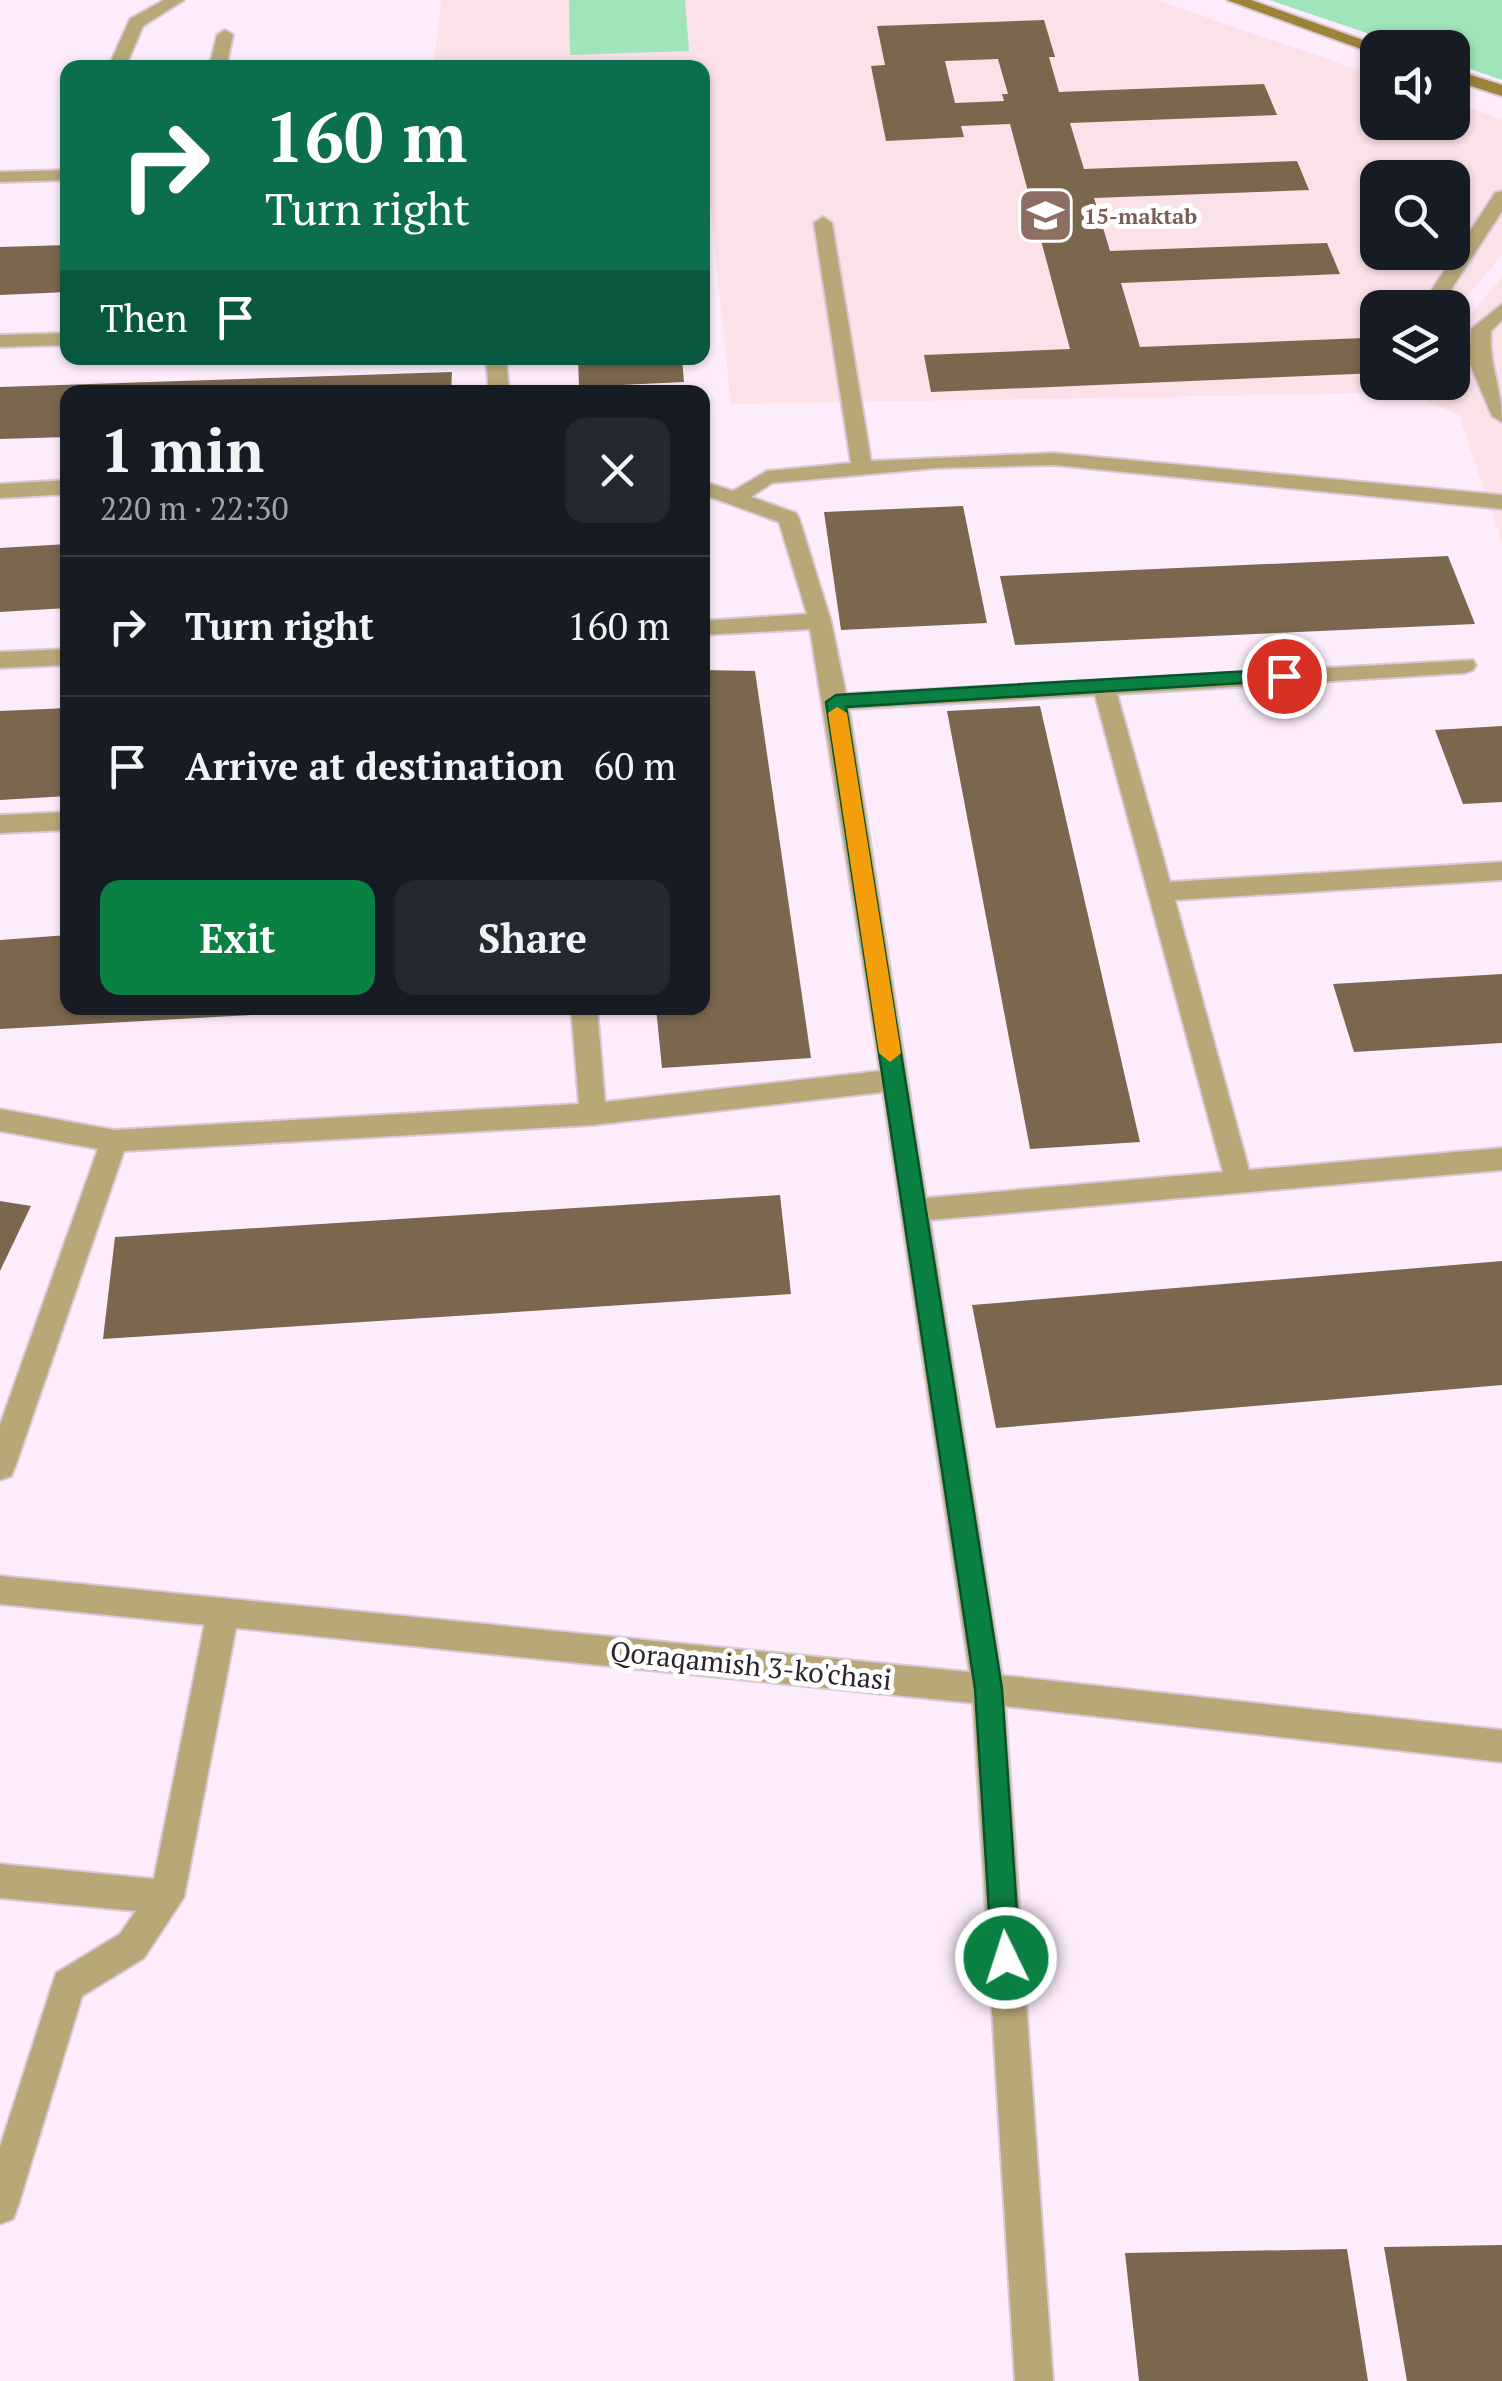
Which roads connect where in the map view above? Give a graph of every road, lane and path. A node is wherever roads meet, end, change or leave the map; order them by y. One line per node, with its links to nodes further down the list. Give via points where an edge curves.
1 (176, 0): 5 (street, via 136,23)
2 (1235, 0): 4 (main road)
3 (225, 35): 6 (street)
4 (1360, 43)
5 (120, 60)
6 (219, 60)
7 (1470, 80): 8 (main road)
8 (1502, 92)
9 (60, 175): 10 (street)
10 (0, 177)
11 (1502, 197): 13 (street)
12 (823, 223): 18 (street)
13 (1441, 290)
14 (1502, 310): 17 (street, via 1482,329 1479,362)
15 (60, 339): 16 (street)
16 (0, 341)
17 (1502, 416)
18 (862, 468): 22 (street, via 768,477); 23 (street, via 1054,459)
19 (60, 487): 20 (street)
20 (0, 491)
21 (710, 491): 22 (street)
22 (735, 499): 24 (street, via 788,518)
23 (1502, 502)
24 (820, 622): 25 (street); 30 (street)
25 (710, 628)
26 (60, 657): 27 (street)
27 (0, 660)
28 (1465, 665): 29 (street)
29 (1104, 686): 30 (street); 34 (street)
30 (836, 702): 36 (street)
31 (60, 821): 32 (street)
32 (0, 824)
33 (1502, 871): 34 (street)
34 (1160, 892): 41 (street)
35 (585, 1015): 37 (street)
36 (894, 1080): 37 (street); 42 (street)
37 (593, 1114): 39 (street)
38 (0, 1120): 39 (street)
39 (114, 1141): 43 (street)
40 (1502, 1159): 41 (street)
41 (1240, 1182): 42 (street)
42 (914, 1210): 46 (street)
43 (0, 1467)
44 (0, 1590): 45 (street, Qoraqamish 3-ko'chasi)
45 (222, 1612): 46 (street, Qoraqamish 3-ko'chasi); 49 (street)
46 (988, 1689): 47 (street, Qoraqamish 3-ko'chasi); 51 (street)
47 (1502, 1746)
48 (0, 1882): 49 (street)
49 (167, 1896): 50 (street, via 132,1946 68,1985)
50 (0, 2206)
51 (1034, 2381)

